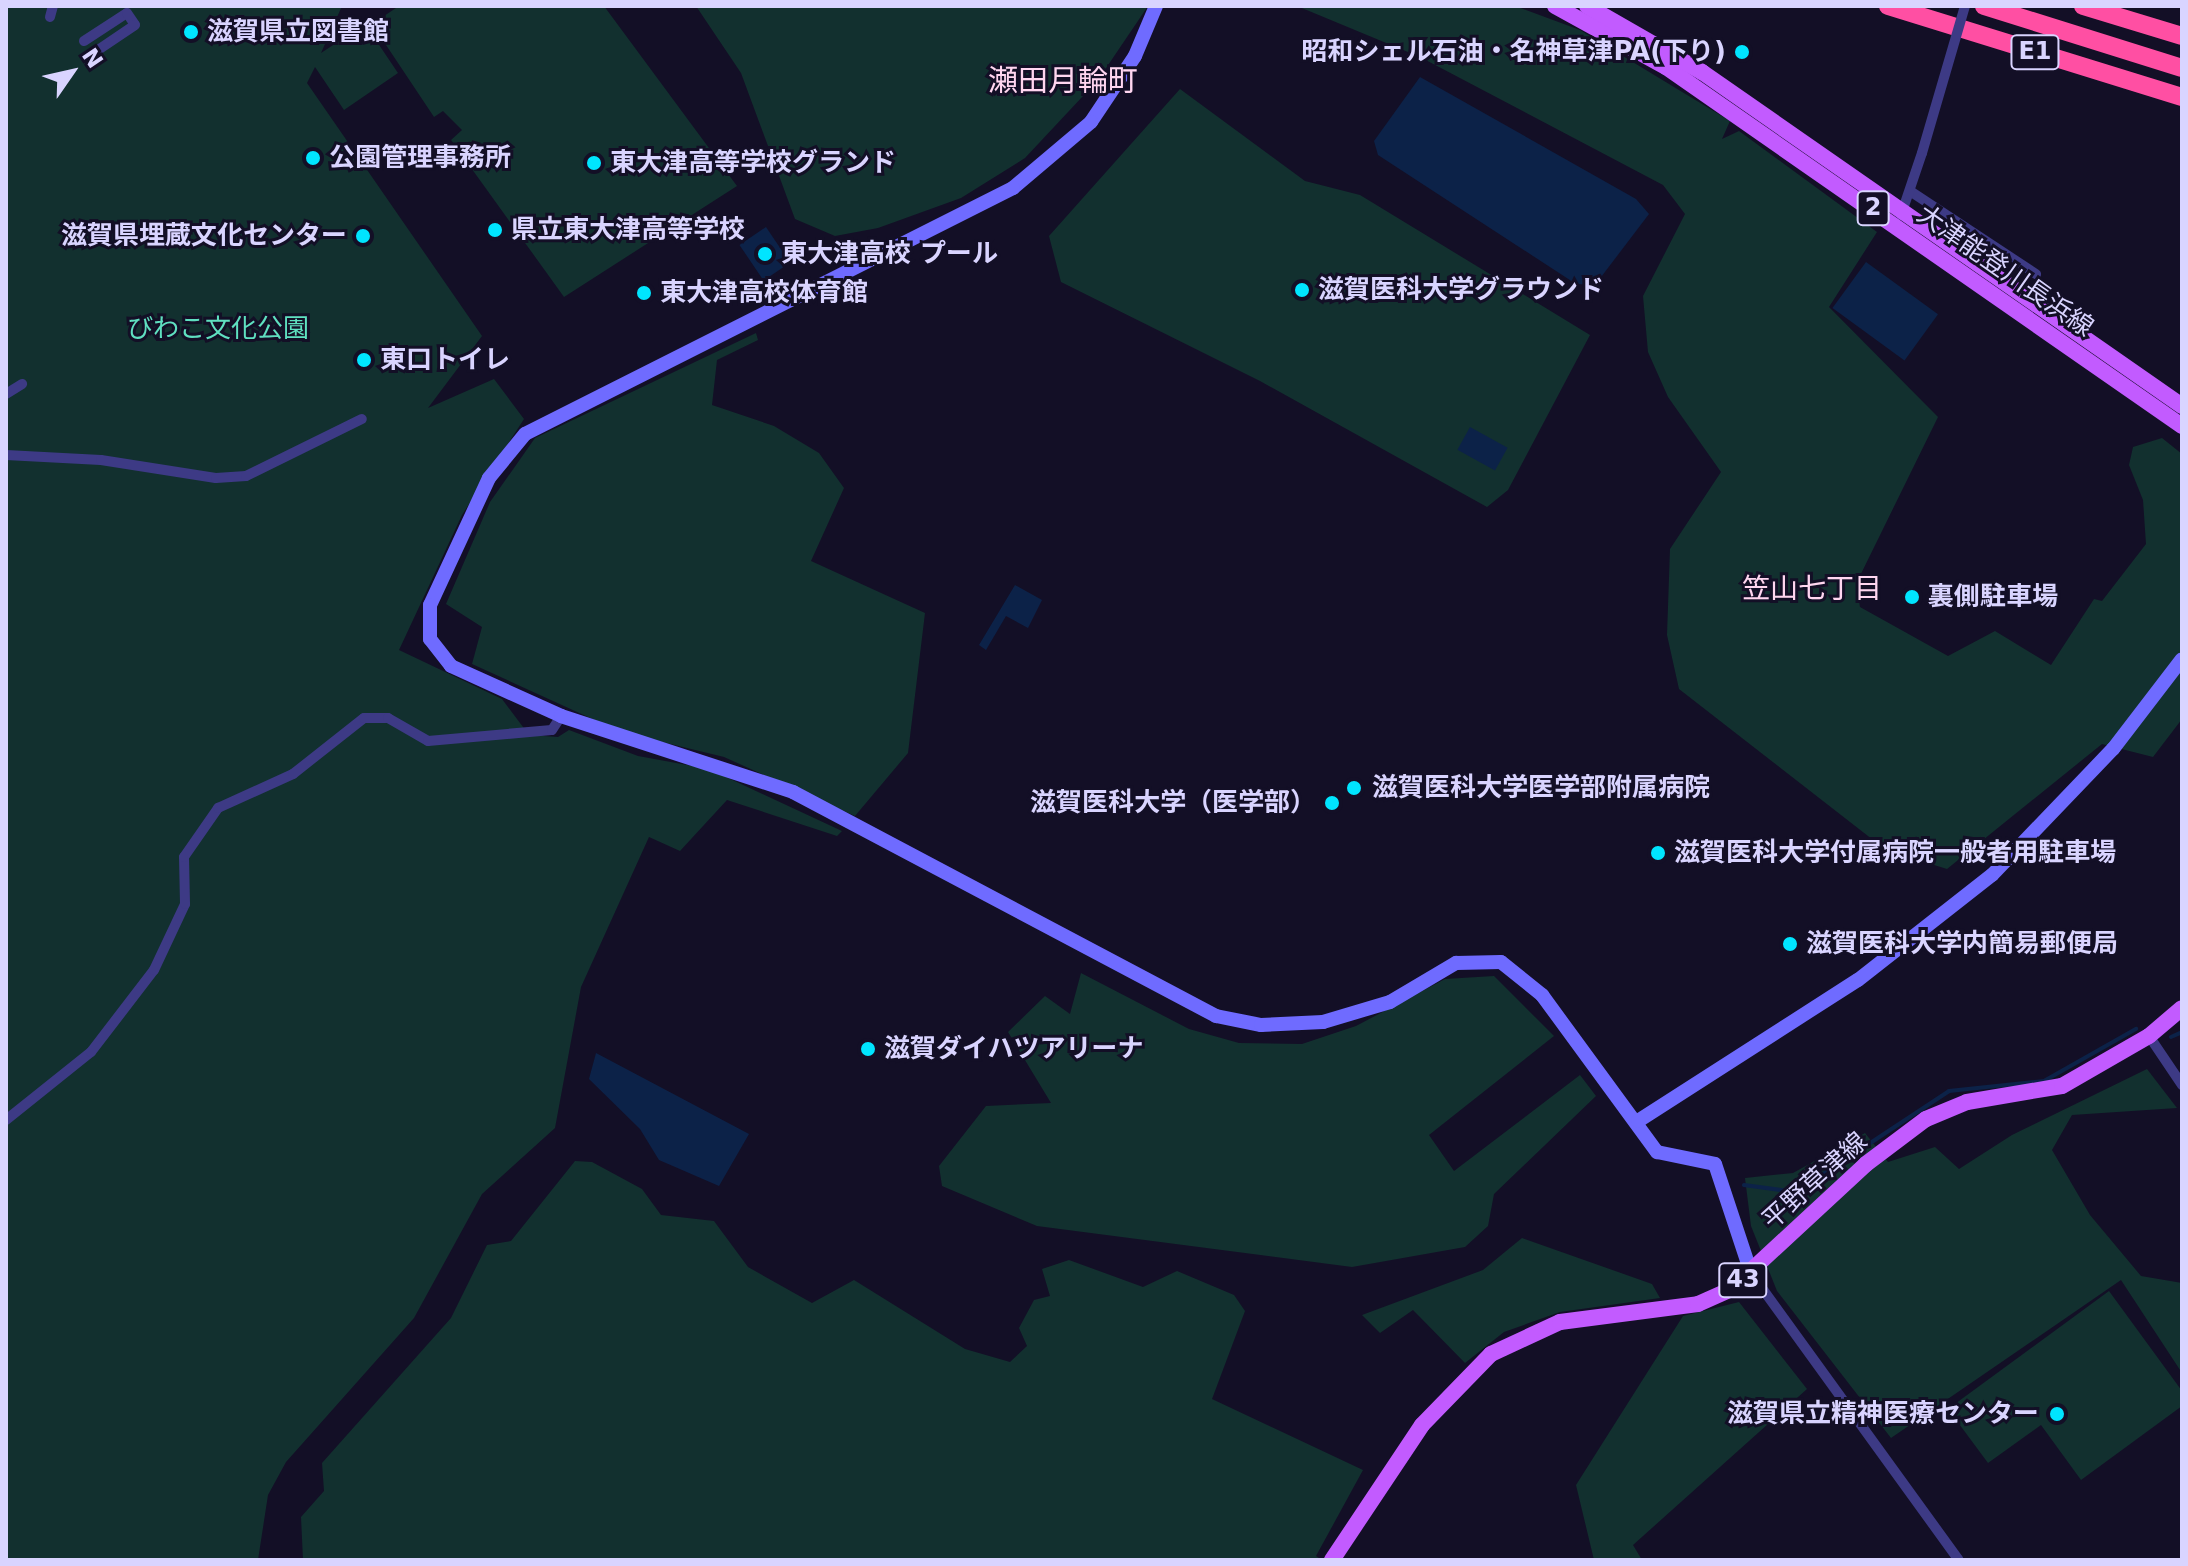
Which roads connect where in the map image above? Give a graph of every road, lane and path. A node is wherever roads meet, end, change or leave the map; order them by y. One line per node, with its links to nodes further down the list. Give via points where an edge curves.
1 (1156, 6): 23 (street, via 1135,56 1091,122 1013,188 545,419 506,455 430,605 430,639 451,666)
2 (1555, 6): 14 (main road, 大津能登川長浜線 / 2, via 1666,67)
3 (1587, 6): 14 (main road, 大津能登川長浜線 / 2, via 1702,72)
4 (1888, 6): 12 (highway, E1)
5 (1965, 6): 13 (street, bridge)
6 (1984, 6): 11 (highway, E1)
7 (2083, 6): 8 (highway)
8 (2182, 36)
9 (84, 41): 10 (street, via 127,13 135,25)
10 (95, 52)
11 (2182, 68)
12 (2182, 97)
13 (1910, 191): 14 (street); 15 (street)
14 (1900, 217): 18 (main road, 大津能登川長浜線 / 2); 20 (main road, 大津能登川長浜線 / 2)
15 (2036, 274)
16 (22, 384): 17 (street)
17 (6, 394)
18 (2182, 406)
19 (362, 419): 21 (street, via 246,476 216,478 101,460)
20 (2182, 426)
21 (6, 455)
22 (2182, 659): 28 (street, via 2113,749 1992,875 1858,980)
23 (561, 716): 27 (street, via 552,730 428,741 388,718 364,718 293,774 218,808 184,857 185,904 154,970 91,1052); 28 (street, via 793,792 1216,1016 1261,1025 1323,1022 1390,1002 1456,963 1501,962 1542,995)
24 (2182, 1008): 25 (main road, 平野草津線 / 43)
25 (2149, 1036): 26 (street); 29 (main road, 平野草津線 / 43, via 2062,1086 1967,1102 1926,1119 1847,1181)
26 (2182, 1085)
27 (6, 1120)
28 (1638, 1121): 29 (street, via 1657,1152 1715,1164)
29 (1751, 1273): 30 (main road, 平野草津線 / 43, via 1698,1304 1560,1322 1491,1354 1422,1425); 31 (street)
30 (1332, 1560)
31 (1959, 1560)

